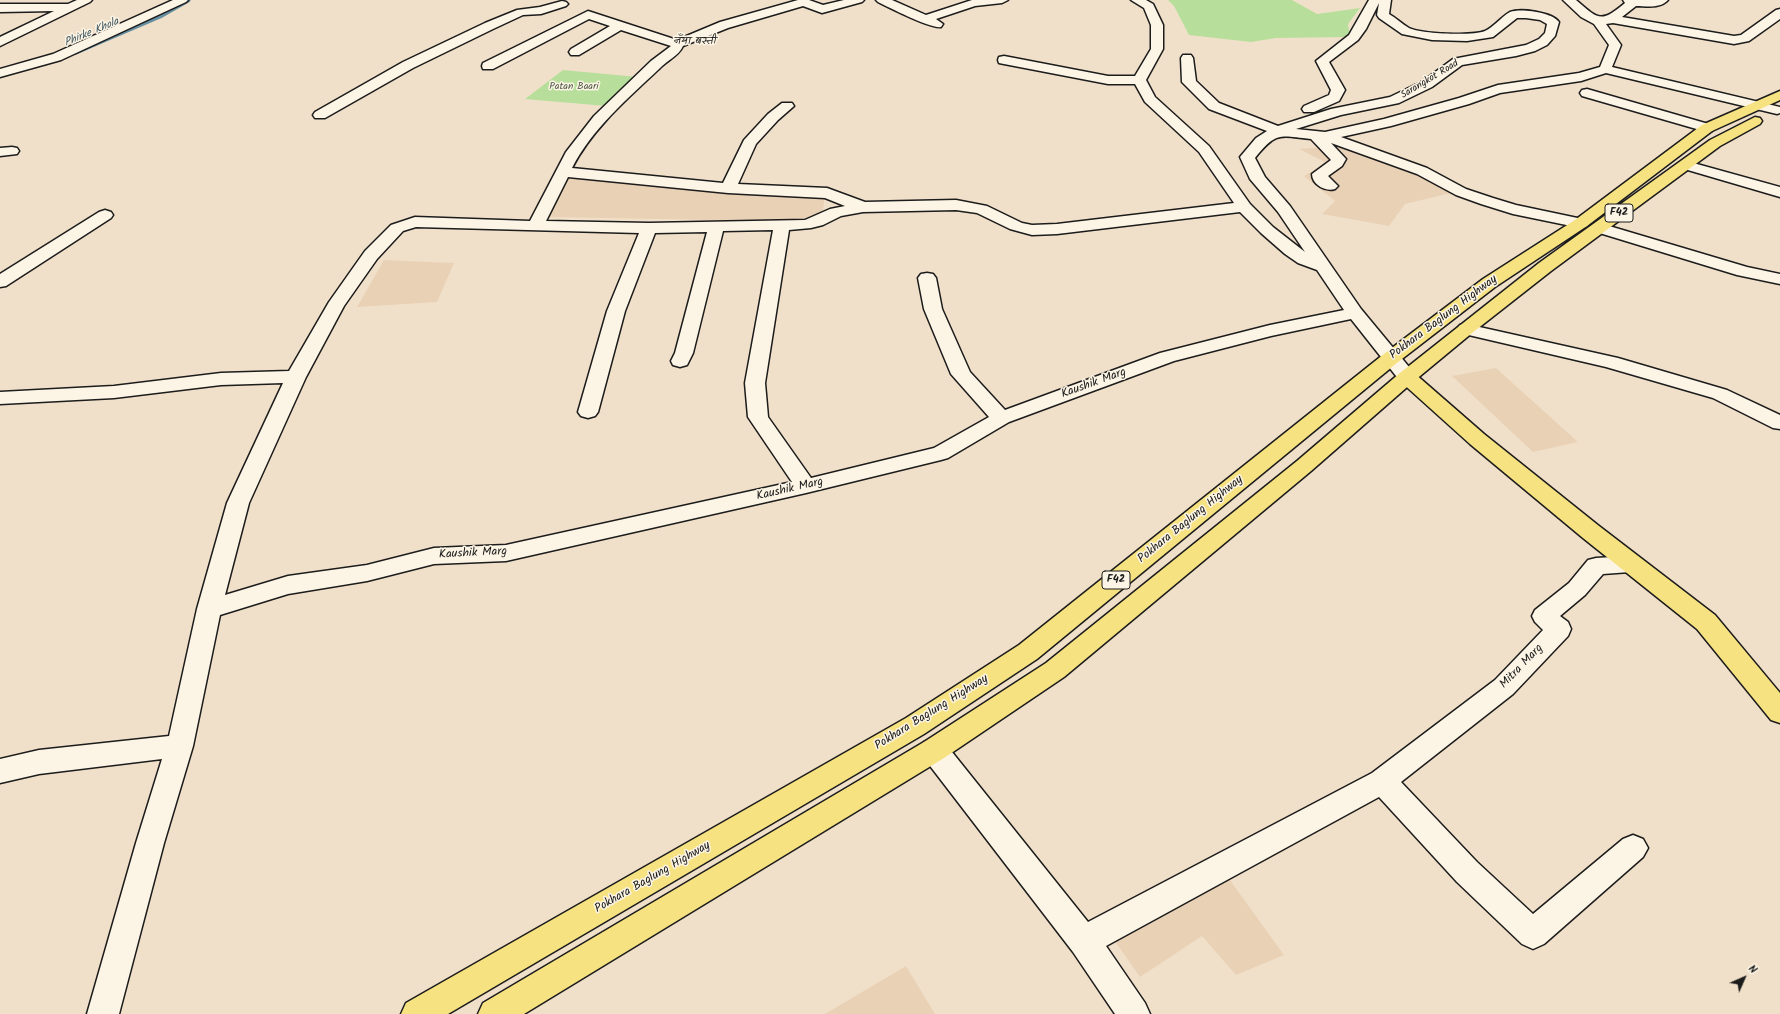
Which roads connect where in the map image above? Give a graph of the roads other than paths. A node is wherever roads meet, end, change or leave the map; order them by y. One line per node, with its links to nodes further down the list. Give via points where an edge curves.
1 (86, 0): 13 (street)
2 (182, 0): 28 (street, via 57,57)
3 (858, 0): 22 (street, via 822,9 804,2 724,25)
4 (882, 0): 16 (street)
5 (1002, 0): 16 (street, via 974,3)
6 (1137, 0): 29 (street, via 1149,6 1157,25 1157,49)
7 (1375, 0): 35 (street, via 1356,34 1348,43 1322,61 1325,71 1334,79 1338,90 1334,98)
8 (1385, 0): 35 (street, Sarangkot Road, via 1384,16 1406,31 1432,36 1467,37 1489,34 1514,15 1526,14 1553,22 1554,29 1550,37 1520,52 1472,58 1456,63 1437,78 1398,99)
9 (1569, 0): 18 (street)
10 (1662, 0): 11 (street, via 1656,4)
11 (1631, 1): 17 (street)
12 (562, 4): 33 (street, via 521,12 488,26 408,65)
13 (72, 6): 14 (street); 21 (street)
14 (0, 8)
15 (1780, 13): 17 (street, via 1745,38 1734,40)
16 (924, 19): 20 (street)
17 (1613, 19): 18 (street)
18 (1598, 22): 27 (street, via 1615,45)
19 (620, 25): 22 (street); 23 (street); 26 (street, via 588,15)
20 (944, 27)
21 (0, 42)
22 (678, 44): 38 (street, via 676,49 656,64 599,119 573,152)
23 (575, 52)
24 (1186, 58): 35 (street, via 1189,82 1214,106)
25 (1004, 60): 29 (street, via 1108,80)
26 (488, 66)
27 (1605, 69): 32 (street); 36 (street, via 1581,77 1498,89 1393,121)
28 (0, 73)
29 (1139, 80): 43 (street, via 1150,99 1204,149)
30 (1587, 92): 34 (street)
31 (787, 106): 40 (street, via 749,143)
32 (1773, 109): 34 (main road, Pokhara Baglung Highway / F42); 37 (main road, Pokhara Baglung Highway / F42, via 1715,143)
33 (320, 115)
34 (1707, 128): 47 (main road, Pokhara Baglung Highway / F42)
35 (1272, 129): 36 (street); 50 (street, Sarangkot Road, via 1247,157 1258,179 1284,209)
36 (1320, 136): 39 (street, via 1339,159 1320,174 1320,178); 47 (street, via 1422,171 1461,192 1513,210)
37 (1686, 165): 41 (street); 47 (main road, Pokhara Baglung Highway / F42)
38 (562, 172): 40 (street); 45 (street)
39 (1330, 186)
40 (728, 188): 42 (street, via 827,193)
41 (1780, 192)
42 (863, 207): 43 (street, via 899,205 981,208 1016,226 1032,230); 46 (street, via 836,212 805,225)
43 (1244, 207): 50 (street, via 1291,250)
44 (105, 215): 53 (street)
45 (536, 226): 49 (street); 58 (street, via 415,222 397,228 371,255 335,306)
46 (782, 226): 48 (street); 63 (street, via 755,382 758,417)
47 (1590, 226): 52 (street, via 1743,271); 55 (main road, Pokhara Baglung Highway / F42, via 1545,268); 57 (main road, Pokhara Baglung Highway / F42, via 1489,283)
48 (716, 227): 49 (street); 56 (street)
49 (649, 228): 60 (street, via 616,311)
50 (1323, 266): 54 (street, Sarangkot Road)
51 (927, 278): 61 (street, via 933,309 961,374)
52 (1780, 279)
53 (0, 282)
54 (1355, 313): 57 (street, Sarangkot Road); 61 (street, Kaushik Marg, via 1167,357)
55 (1466, 329): 57 (main road, Pokhara Baglung Highway / F42); 62 (street, via 1611,362 1720,394)
56 (680, 361)
57 (1399, 367): 64 (main road, via 1477,439); 68 (main road, Pokhara Baglung Highway / F42, via 1304,466 1055,670); 74 (main road, Pokhara Baglung Highway / F42, via 1028,652 915,726)
58 (296, 377): 59 (street, via 221,379 114,392); 65 (street, via 238,503)
59 (0, 398)
60 (588, 412)
61 (1002, 418): 63 (street, Kaushik Marg, via 941,454)
62 (1780, 423)
63 (806, 486): 65 (street, Kaushik Marg, via 506,553 434,556 367,573 288,585)
64 (1630, 564): 66 (main road, via 1706,622); 70 (street, Mitra Marg, via 1596,566 1577,589 1544,616 1559,629 1504,687)
65 (209, 609): 67 (street)
66 (1780, 712)
67 (180, 746): 69 (street, via 39,762); 73 (street, via 150,843)
68 (934, 750): 72 (street); 75 (main road, Pokhara Baglung Highway / F42)
69 (0, 771)
70 (1382, 781): 71 (street, via 1467,872 1533,934); 72 (street)
71 (1633, 848)
72 (1084, 940): 76 (street)
73 (103, 1014)
74 (416, 1014)
75 (494, 1014)
76 (1134, 1014)

